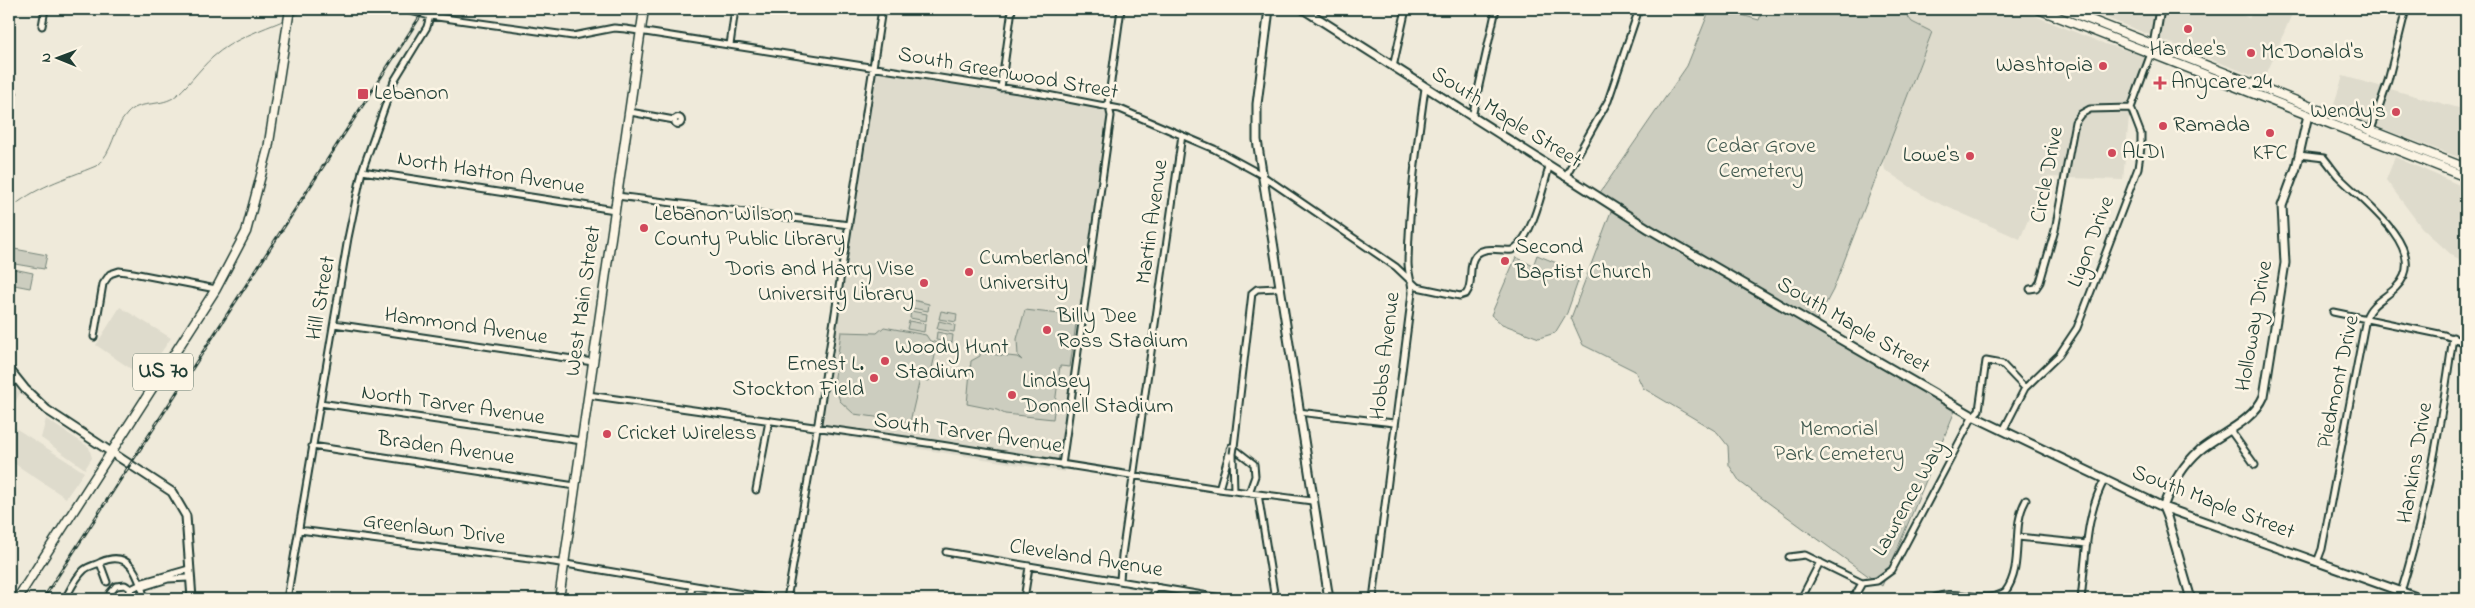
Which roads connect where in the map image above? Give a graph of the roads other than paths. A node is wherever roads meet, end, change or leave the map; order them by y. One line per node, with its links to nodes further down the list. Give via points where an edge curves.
1 (45, 9): 19 (street)
2 (290, 9): 49 (main road, US 70, via 258,195 246,232)
3 (402, 9): 18 (street, South Greenwood Street)
4 (644, 9): 20 (main road, West Main Street)
5 (735, 9): 21 (street)
6 (882, 9): 24 (street)
7 (1012, 9): 26 (street)
8 (1121, 9): 28 (street)
9 (1269, 9): 41 (street, via 1256,119)
10 (1303, 9): 25 (street, South Maple Street)
11 (1406, 9): 25 (street)
12 (1496, 9): 32 (street)
13 (1639, 9): 43 (street, via 1608,101)
14 (2038, 9): 23 (main road)
15 (2063, 9): 22 (main road)
16 (2160, 9): 22 (street)
17 (2406, 9): 34 (street, via 2388,81)
18 (430, 16): 20 (street, South Greenwood Street, via 573,36 614,28); 40 (street, Hill Street, via 428,27 394,81)
19 (42, 26)
20 (641, 32): 21 (street, South Greenwood Street); 30 (main road, West Main Street)
21 (730, 45): 24 (street, South Greenwood Street)
22 (2154, 45): 23 (street); 34 (main road)
23 (2151, 53): 29 (street); 31 (main road)
24 (873, 67): 26 (street, South Greenwood Street); 46 (street)
25 (1393, 67): 27 (street, South Maple Street)
26 (1001, 88): 28 (street, South Greenwood Street)
27 (1425, 88): 32 (street, South Maple Street); 47 (street, Hobbs Avenue, via 1413,185 1408,265)
28 (1108, 106): 35 (street, South Greenwood Street); 73 (street, via 1111,116)
29 (2132, 108): 50 (street, Circle Drive, via 2090,109 2076,119 2051,242 2040,282 2036,288); 59 (street, Ligon Drive, via 2141,134 2139,162 2082,314 2065,348)
30 (630, 112): 33 (street); 44 (main road, West Main Street)
31 (2308, 115): 34 (main road); 36 (street, Holloway Drive)
32 (1472, 117): 38 (street, South Maple Street)
33 (674, 120)
34 (2369, 134): 39 (main road); 42 (main road)
35 (1182, 135): 41 (street, South Greenwood Street); 75 (street, Martin Avenue)
36 (2300, 154): 52 (street, Piedmont Drive, via 2324,158 2338,176 2378,213 2404,253 2407,263 2404,278 2396,289 2370,310); 68 (street, Holloway Drive, via 2282,206 2285,263 2265,392 2257,407)
37 (2466, 156): 39 (street)
38 (1549, 167): 43 (street, South Maple Street); 47 (street, via 1522,242 1512,250 1487,249 1476,254 1466,294 1460,296 1417,287)
39 (2464, 167)
40 (362, 171): 45 (street, North Hatton Avenue); 53 (street, Hill Street)
41 (1260, 174): 47 (street, South Greenwood Street, via 1396,267); 48 (street)
42 (2466, 176)
43 (1565, 177): 63 (street, South Maple Street)
44 (617, 196): 45 (main road, West Main Street); 46 (street)
45 (615, 210): 57 (main road, West Main Street)
46 (849, 225): 66 (street)
47 (1412, 282): 65 (street, Hobbs Avenue)
48 (1278, 288): 62 (street); 71 (street, via 1257,289 1252,293)
49 (216, 289): 54 (street, via 134,273 119,271 110,274 103,284); 72 (main road, US 70)
50 (2030, 289)
51 (2333, 312): 52 (street)
52 (2366, 318): 55 (street); 93 (street, Piedmont Drive)
53 (334, 324): 57 (street, Hammond Avenue); 61 (street, Hill Street)
54 (94, 337)
55 (2454, 337): 56 (street); 105 (street, Hankins Drive, via 2428,493)
56 (2466, 342)
57 (593, 362): 60 (main road, West Main Street)
58 (9, 369): 72 (street, via 47,410)
59 (2026, 388): 63 (street, Lawrence Way, via 2002,364 1986,361 1979,410); 67 (street, Ligon Drive)
60 (588, 395): 64 (street, South Tarver Avenue); 69 (main road, West Main Street)
61 (320, 403): 69 (street, North Tarver Avenue); 70 (street, Hill Street)
62 (1298, 412): 65 (street); 84 (street)
63 (1974, 416): 67 (street, South Maple Street); 100 (street, Lawrence Way, via 1892,570 1877,581)
64 (769, 421): 66 (street, South Tarver Avenue); 79 (street)
65 (1394, 423): 122 (street, Hobbs Avenue)
66 (817, 427): 73 (street, South Tarver Avenue); 117 (street)
67 (2003, 430): 76 (street, South Maple Street)
68 (2230, 430): 74 (street); 85 (street, Holloway Drive, via 2206,445 2185,466)
69 (582, 441): 77 (main road, West Main Street)
70 (312, 446): 77 (street, Braden Avenue); 86 (street, Hill Street)
71 (1232, 450): 78 (street); 80 (street); 81 (street, via 1255,467)
72 (112, 453): 96 (street, via 172,492 187,525); 107 (main road, US 70)
73 (1062, 464): 75 (street, South Tarver Avenue)
74 (2255, 465)
75 (1133, 475): 78 (street, South Tarver Avenue); 98 (street, Martin Avenue)
76 (2105, 479): 85 (street, South Maple Street); 88 (street, via 2095,498)
77 (575, 486): 94 (main road, West Main Street)
78 (1219, 489): 80 (street, South Tarver Avenue)
79 (756, 490)
80 (1234, 491): 81 (street, South Tarver Avenue)
81 (1249, 493): 82 (street, South Tarver Avenue)
82 (1258, 494): 84 (street, South Tarver Avenue); 120 (street)
83 (2026, 500): 87 (street, via 2020,514)
84 (1312, 501): 121 (street)
85 (2162, 507): 93 (street, South Maple Street); 127 (street)
86 (299, 530): 94 (street, Greenlawn Drive); 113 (street, Hill Street)
87 (2018, 537): 88 (street); 125 (street, via 2013,576 2005,592 1988,598 1948,594)
88 (2087, 544): 126 (street)
89 (946, 552): 95 (street, Cleveland Avenue)
90 (1789, 557): 92 (street, via 1805,555)
91 (100, 562): 99 (street); 101 (street, via 117,558 129,562); 108 (street, via 85,569)
92 (1820, 562): 100 (street); 123 (street)
93 (2317, 562): 105 (street, South Maple Street)
94 (565, 564): 102 (street, Greenlawn Drive); 114 (main road, West Main Street)
95 (1029, 566): 98 (street, Cleveland Avenue); 118 (street)
96 (189, 569): 97 (street); 101 (street)
97 (189, 578): 101 (street); 112 (street)
98 (1120, 580): 103 (street, Cleveland Avenue)
99 (107, 582)
100 (1862, 583): 124 (street)
101 (141, 585): 104 (street); 111 (street)
102 (692, 586): 115 (street); 116 (street, Greenlawn Drive)
103 (1154, 586): 106 (street, Cleveland Avenue); 119 (street)
104 (130, 589): 109 (street, via 125,585 116,586 110,593); 110 (street)
105 (2402, 592): 128 (street, South Maple Street)
106 (1221, 598)
107 (17, 599)
108 (65, 599)
109 (112, 599)
110 (126, 599)
111 (145, 599)
112 (192, 599)
113 (287, 599)
114 (559, 599)
115 (690, 599)
116 (772, 599)
117 (787, 599)
118 (1024, 599)
119 (1152, 599)
120 (1275, 599)
121 (1329, 599)
122 (1373, 599)
123 (1801, 599)
124 (1854, 599)
125 (1932, 599)
126 (2081, 599)
127 (2191, 599)
128 (2422, 599)

